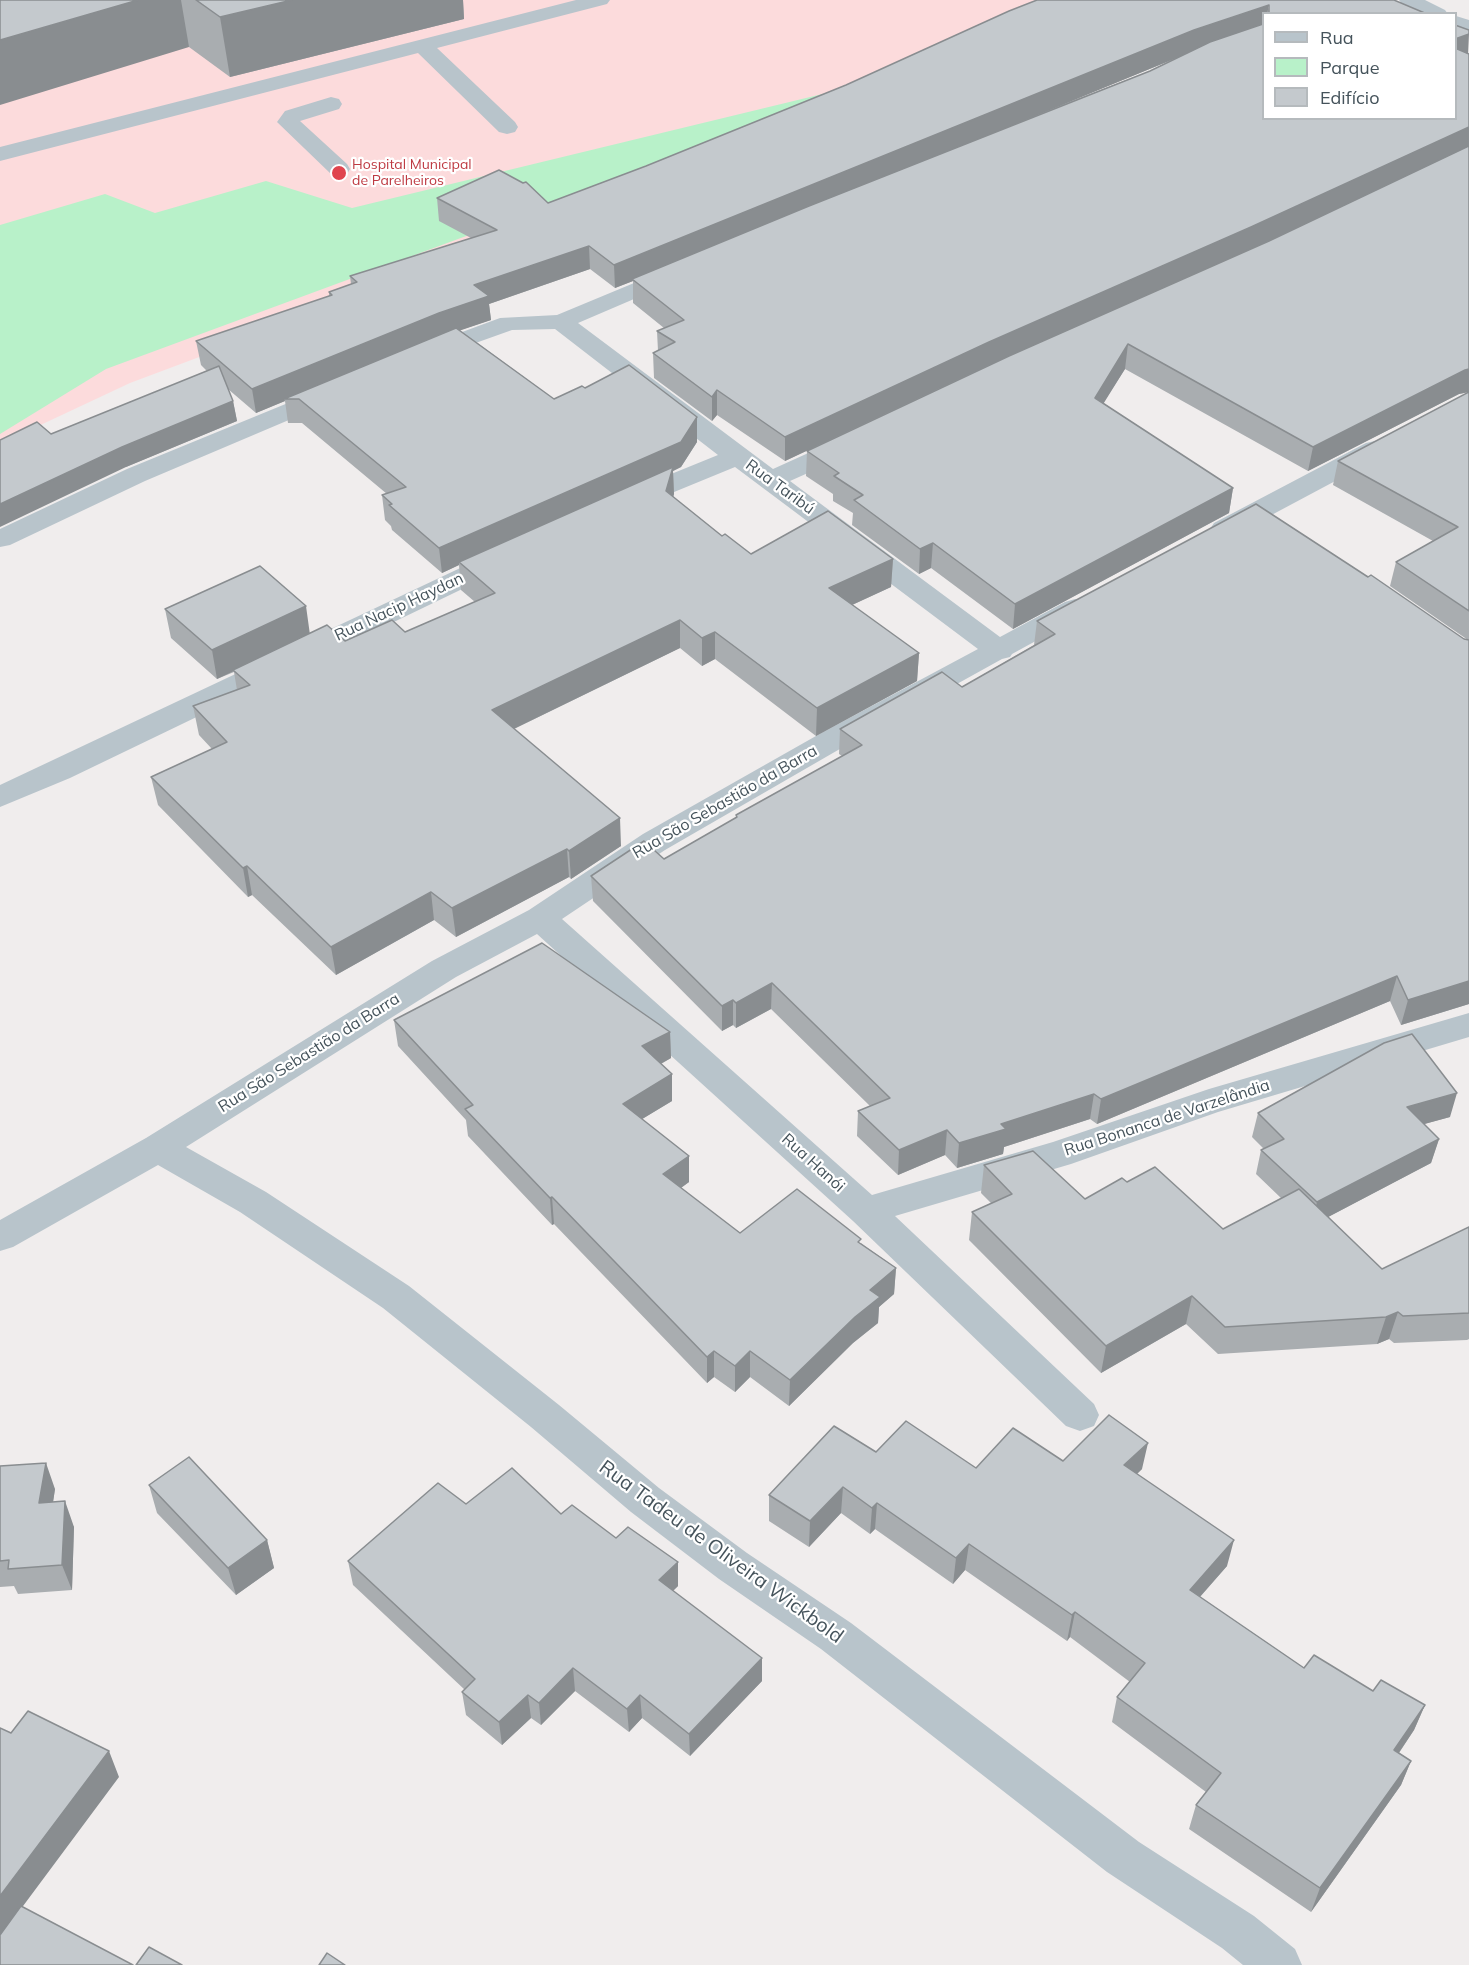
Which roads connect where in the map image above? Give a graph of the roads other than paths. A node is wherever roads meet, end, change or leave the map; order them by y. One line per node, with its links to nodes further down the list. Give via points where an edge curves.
1 (600, 0): 4 (street)
2 (1409, 0): 3 (street)
3 (1434, 12)
4 (423, 46): 6 (street); 7 (street)
5 (331, 104): 8 (street, via 293,116 288,122)
6 (507, 127)
7 (0, 154)
8 (339, 169)
9 (693, 266): 10 (street)
10 (561, 322): 11 (street, via 509,323); 15 (street, Rua Taribú)
11 (404, 363)
12 (344, 388): 18 (street, via 136,475)
13 (1398, 437): 19 (street, via 1268,518)
14 (862, 438): 16 (street)
15 (737, 457): 16 (street, Rua Taribú); 17 (street)
16 (771, 480): 22 (street, Rua Taribú)
17 (608, 511)
18 (0, 538)
19 (1194, 544)
20 (523, 549): 23 (street, Rua Nacip Haydan)
21 (1103, 593): 22 (street, Rua São Sebastião da Barra)
22 (1000, 651): 24 (street, Rua São Sebastião da Barra, via 834,739 654,842)
23 (0, 797)
24 (540, 918): 26 (street, Rua São Sebastião da Barra, via 444,969); 27 (street, Rua Hanói)
25 (1469, 1025): 27 (street, Rua Bonanca de Varzelândia, via 1209,1102 1059,1154)
26 (158, 1148): 28 (street, Rua São Sebastião da Barra); 30 (street, Rua Tadeu de Oliveira Wickbold, via 253,1202 396,1297 645,1500 836,1636 1124,1857 1238,1932)
27 (866, 1211): 29 (street, Rua Hanói)
28 (0, 1237)
29 (1080, 1415)
30 (1279, 1965)

